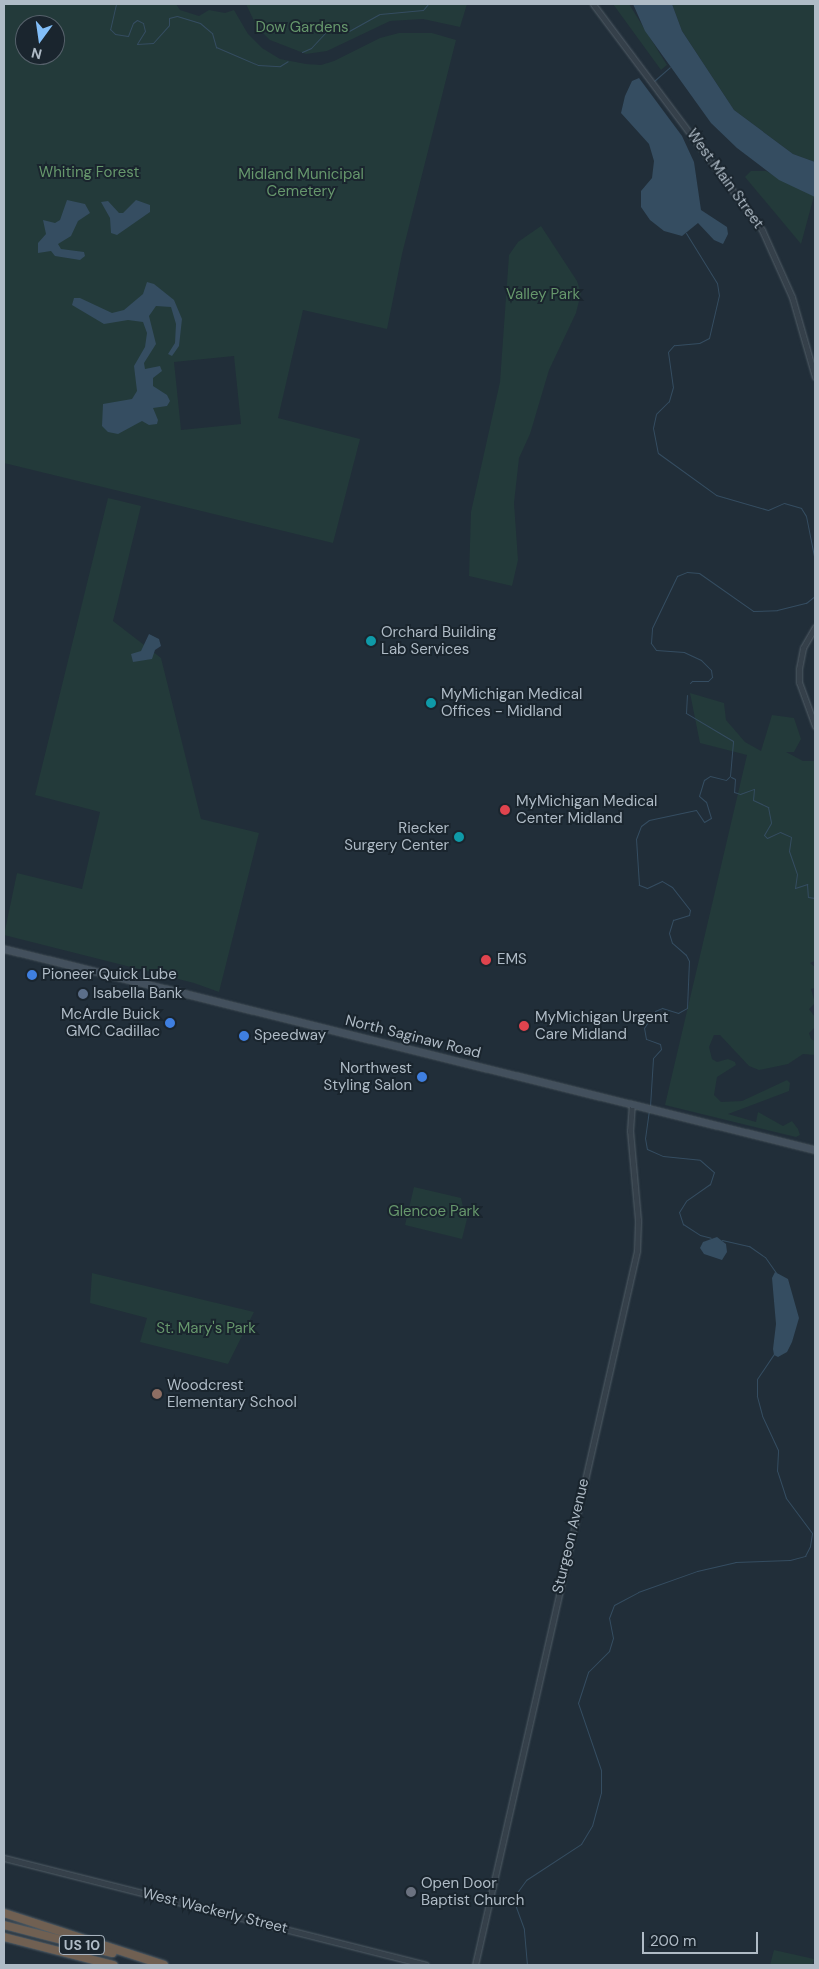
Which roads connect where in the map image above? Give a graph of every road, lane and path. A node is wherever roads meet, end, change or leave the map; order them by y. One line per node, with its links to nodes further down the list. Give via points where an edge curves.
1 (593, 4): 2 (street, West Main Street, via 746,206 766,238 792,297)
2 (815, 377)
3 (815, 627): 4 (street, via 803,648 799,669 799,682)
4 (815, 726)
5 (4, 949): 6 (main road, North Saginaw Road)
6 (632, 1104): 7 (main road, North Saginaw Road); 16 (street, Sturgeon Avenue, via 630,1131 638,1220 637,1251)
7 (815, 1150)
8 (4, 1858): 15 (street, West Wackerly Street)
9 (4, 1913): 14 (highway)
10 (4, 1925): 13 (highway, US 10)
11 (4, 1937): 12 (highway, US 10)
12 (113, 1965)
13 (160, 1965)
14 (164, 1965)
15 (426, 1965)
16 (475, 1965)

